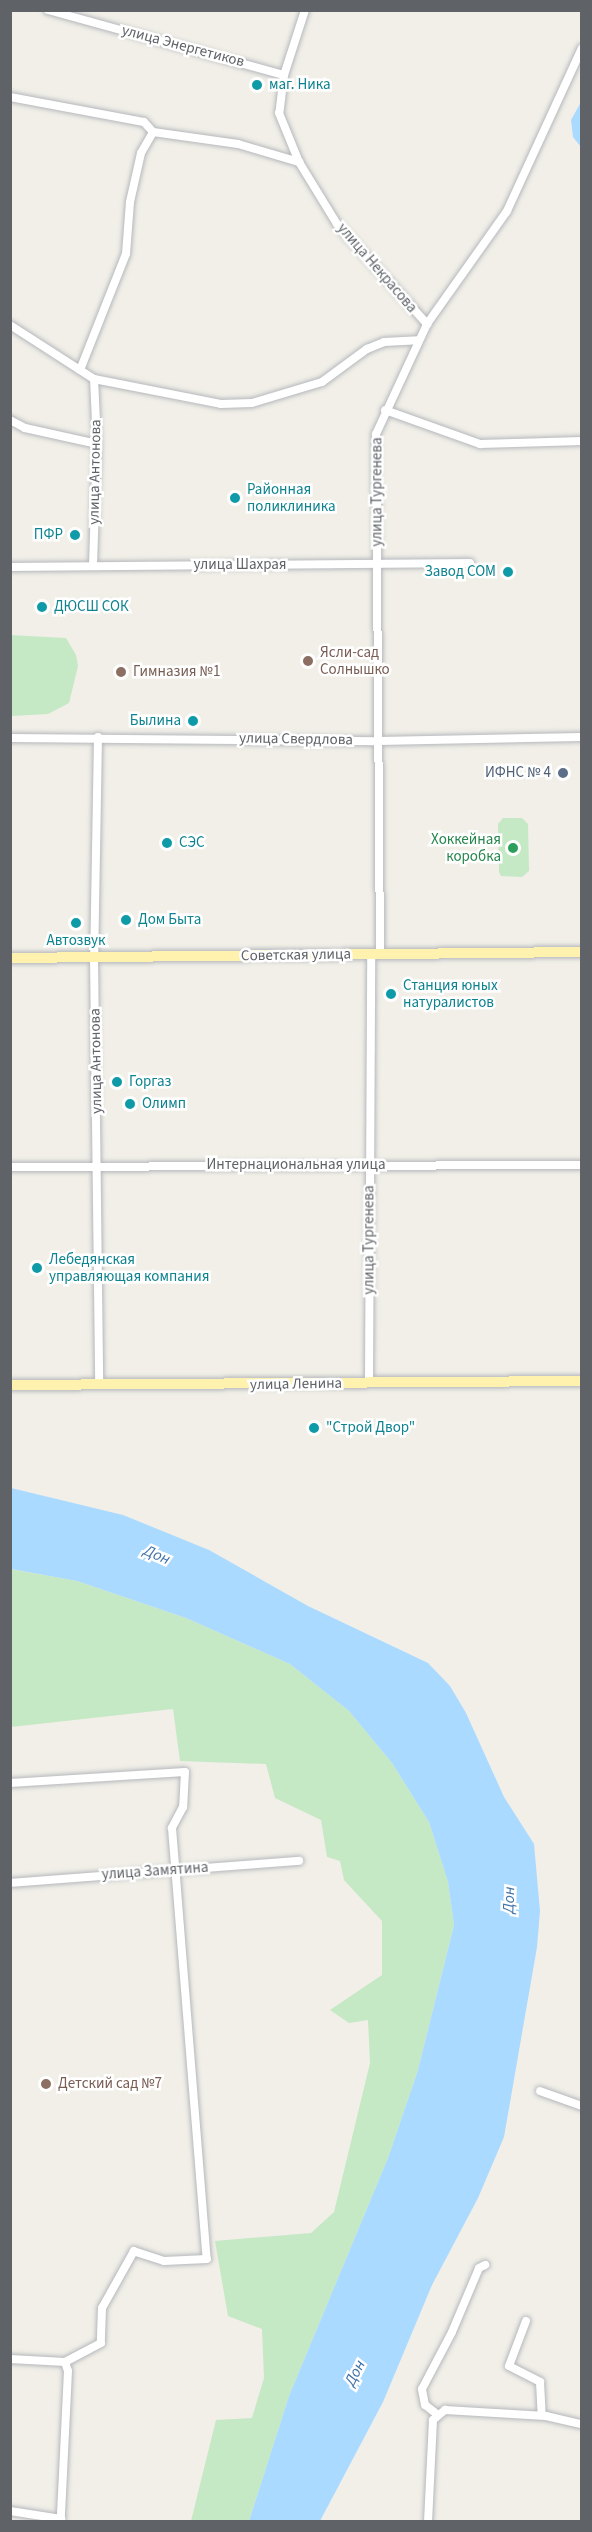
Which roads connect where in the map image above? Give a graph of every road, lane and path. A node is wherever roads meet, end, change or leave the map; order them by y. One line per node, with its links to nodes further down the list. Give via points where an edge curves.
1 (48, 10): 3 (street, улица Энергетиков)
2 (305, 10): 5 (street, улица Некрасова)
3 (80, 14): 5 (street, улица Энергетиков)
4 (582, 48): 9 (street, улица Тургенева, via 507,211)
5 (284, 75): 8 (street, улица Некрасова, via 279,113)
6 (10, 97): 7 (street, via 144,122)
7 (153, 132): 8 (street, via 238,144); 12 (street, via 141,153 130,202 126,254)
8 (299, 162): 9 (street, улица Некрасова, via 337,224)
9 (427, 324): 11 (street, улица Тургенева)
10 (10, 325): 12 (street)
11 (418, 340): 13 (street, via 384,342 367,349 322,382 252,403 221,404); 14 (street, улица Тургенева)
12 (80, 370): 13 (street)
13 (94, 379): 17 (street, улица Антонова)
14 (385, 410): 16 (street, via 480,444); 20 (street, улица Тургенева, via 376,434)
15 (10, 420): 17 (street, via 24,428)
16 (582, 441)
17 (97, 444): 19 (street, улица Антонова)
18 (470, 563): 20 (street, улица Шахрая)
19 (93, 565): 20 (street, улица Шахрая); 21 (street, улица Шахрая)
20 (377, 565): 25 (street, улица Тургенева)
21 (10, 567)
22 (98, 737): 24 (street, улица Свердлова); 25 (street, улица Свердлова); 28 (street, улица Антонова)
23 (582, 737): 25 (street, улица Свердлова)
24 (10, 738)
25 (378, 741): 27 (street, улица Тургенева)
26 (582, 952): 27 (main road, Советская улица)
27 (375, 954): 28 (main road, Советская улица); 31 (street, улица Тургенева)
28 (94, 957): 29 (main road, Советская улица); 32 (street, улица Антонова)
29 (10, 958)
30 (582, 1164): 31 (street, Интернациональная улица)
31 (369, 1165): 32 (street, Интернациональная улица); 35 (street, улица Тургенева)
32 (97, 1166): 33 (street, Интернациональная улица); 36 (street, улица Антонова)
33 (10, 1167)
34 (582, 1381): 35 (main road, улица Ленина)
35 (369, 1382): 36 (main road, улица Ленина)
36 (99, 1385): 37 (main road, улица Ленина)
37 (10, 1386)
38 (10, 1783): 40 (street, via 185,1772 183,1807 172,1828)
39 (299, 1861): 40 (street, улица Замятина)
40 (175, 1869): 41 (street, улица Замятина); 47 (street, via 183,1925 207,2259 164,2261 134,2251 102,2308 101,2343)
41 (10, 1883)
42 (540, 2091): 43 (street)
43 (582, 2106)
44 (485, 2265): 48 (street, via 479,2268 422,2389 425,2405)
45 (526, 2321): 49 (street, via 509,2366 540,2382)
46 (10, 2359): 47 (street)
47 (65, 2362): 52 (street, via 68,2371)
48 (438, 2415): 49 (street, via 445,2410); 53 (street, via 433,2420)
49 (542, 2415): 50 (street)
50 (582, 2424)
51 (10, 2511): 52 (street)
52 (61, 2519)
53 (428, 2522)

